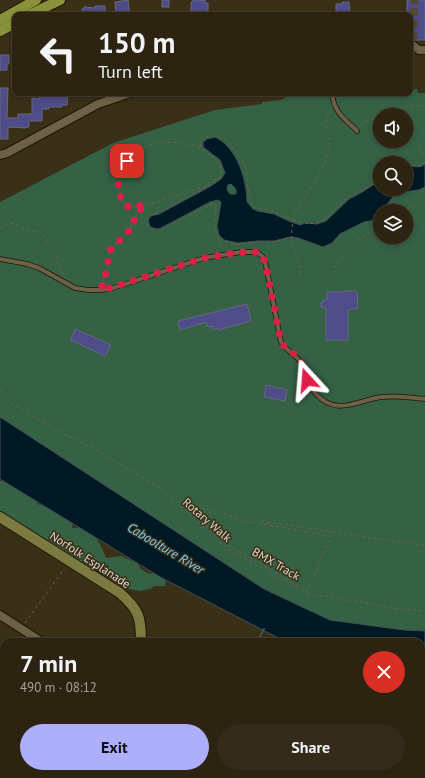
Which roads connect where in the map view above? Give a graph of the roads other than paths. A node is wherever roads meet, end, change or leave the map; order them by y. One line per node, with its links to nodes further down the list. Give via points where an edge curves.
1 (36, 0): 3 (main road)
2 (60, 0): 3 (main road)
3 (26, 9)
4 (12, 15): 5 (main road)
5 (0, 20)
6 (12, 25): 7 (main road)
7 (0, 31)
8 (413, 45): 9 (street, via 419,50)
9 (425, 50)
10 (121, 96): 13 (street, via 98,104)
11 (333, 96): 12 (lane, via 339,115)
12 (356, 130)
13 (0, 155)
14 (0, 259): 15 (lane, via 39,268 75,288 101,290 204,258 257,252 263,257 266,266 281,342 303,365 309,385 316,394 328,403 339,406 382,397)
15 (425, 399)
16 (0, 517): 19 (street, Norfolk Esplanade, via 120,594 133,605 139,616)
17 (0, 615): 18 (street)
18 (36, 638)
19 (141, 638)

